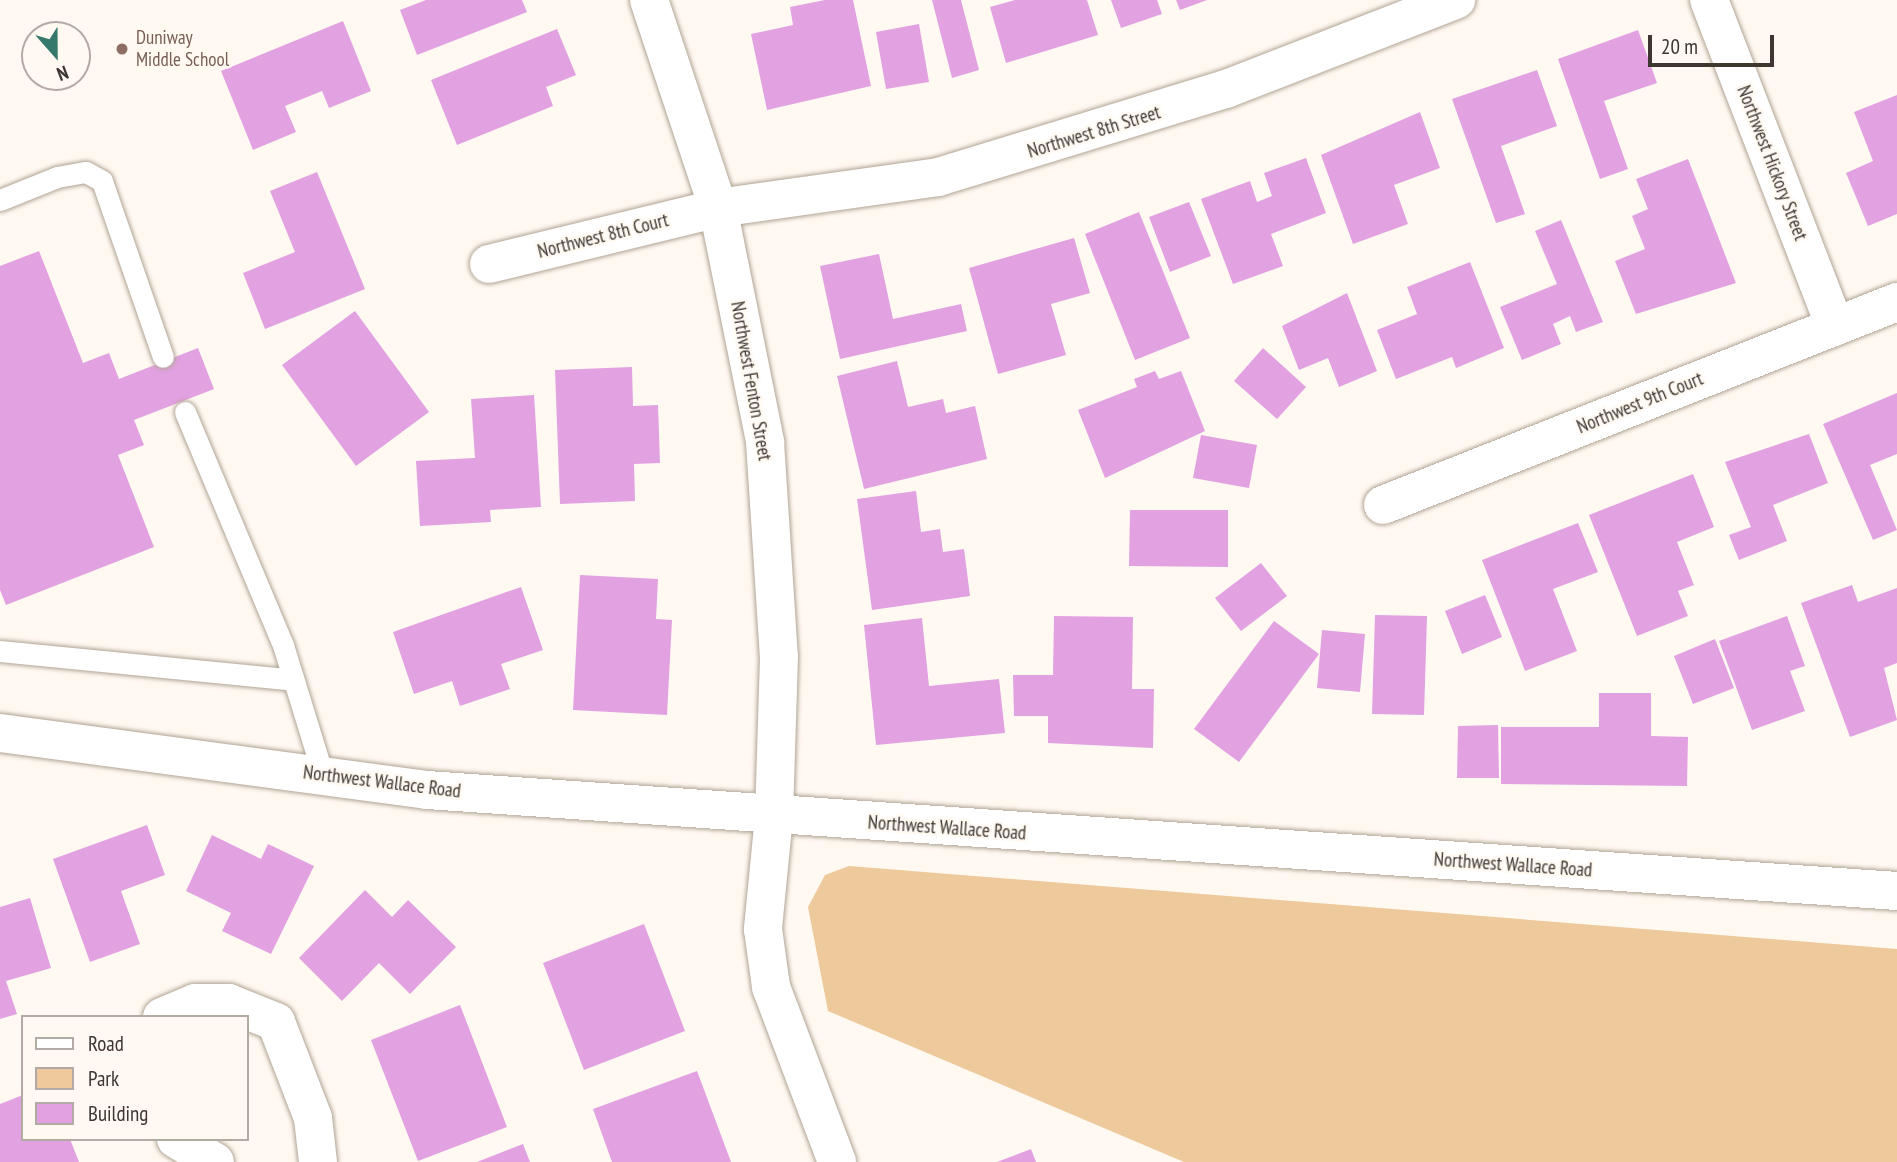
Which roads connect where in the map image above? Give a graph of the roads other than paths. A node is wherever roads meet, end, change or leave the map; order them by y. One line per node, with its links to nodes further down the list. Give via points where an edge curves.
1 (649, 0): 5 (street, Northwest Fenton Street)
2 (1456, 0): 5 (street, Northwest 8th Street, via 1085,137 938,177)
3 (1709, 0): 8 (street, Northwest Hickory Street)
4 (0, 201): 9 (lane, via 57,177 86,172 102,181)
5 (718, 208): 6 (street, Northwest 8th Court); 16 (street, Northwest Fenton Street, via 765,442 779,657)
6 (489, 264)
7 (1897, 302): 8 (street, Northwest 9th Court)
8 (1835, 326): 11 (street, Northwest 9th Court)
9 (163, 357)
10 (186, 412): 13 (lane)
11 (1383, 505)
12 (0, 651): 13 (lane)
13 (294, 680): 15 (lane)
14 (0, 733): 15 (street, Northwest Wallace Road)
15 (323, 775): 16 (street, Northwest Wallace Road)
16 (774, 816): 17 (street, Northwest Wallace Road); 22 (street, Northwest Fenton Street, via 763,929 771,987)
17 (1897, 891)
18 (167, 1015): 21 (street, via 195,1003 229,1003 276,1022 313,1118)
19 (179, 1141): 20 (street)
20 (215, 1162)
21 (318, 1162)
22 (837, 1162)

